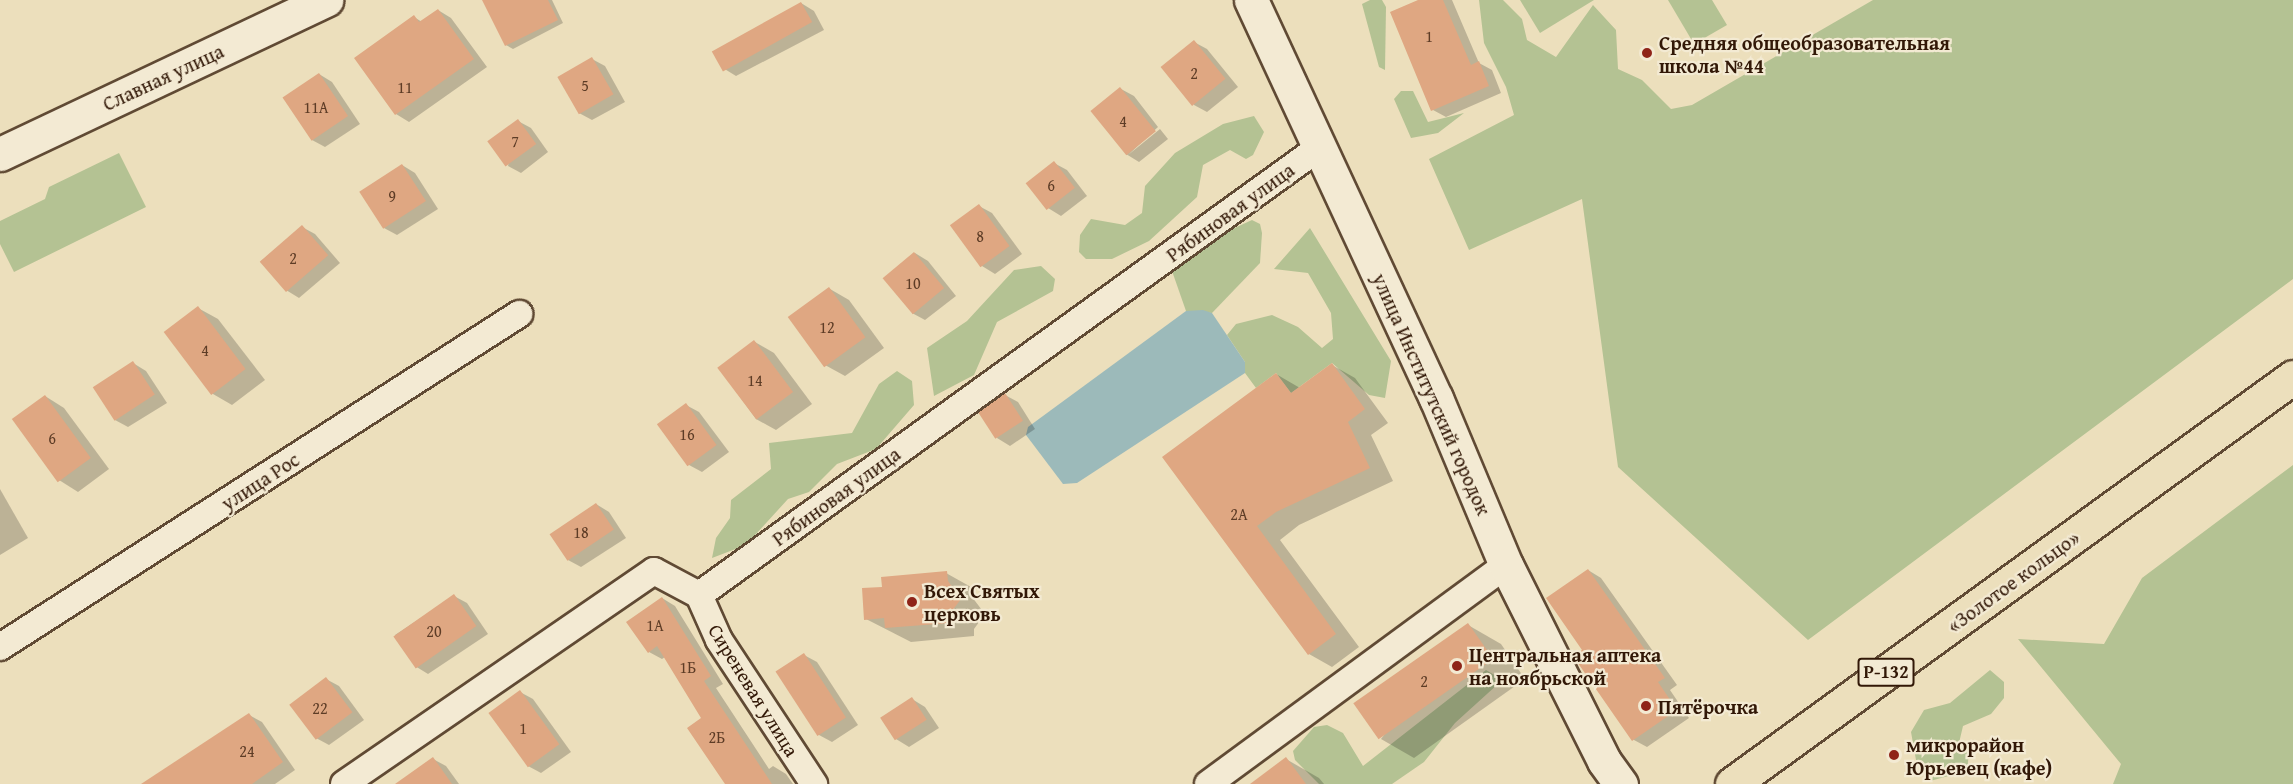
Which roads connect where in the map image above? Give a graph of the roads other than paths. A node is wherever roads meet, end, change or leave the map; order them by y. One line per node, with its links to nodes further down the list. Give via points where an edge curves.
1 (326, 0): 4 (street, Славная улица)
2 (1251, 0): 3 (street, улица Институтский городок)
3 (1320, 147): 7 (street, улица Институтский городок, via 1436,398); 8 (street, Рябиновая улица)
4 (0, 154)
5 (519, 314): 9 (street, улица Рос)
6 (2293, 377): 14 (highway, «Золотое кольцо» / Р-132)
7 (1506, 565): 12 (street); 13 (street, улица Институтский городок, via 1588,730)
8 (699, 595): 10 (street, via 654,571); 11 (street, Сиреневая улица, via 718,640)
9 (0, 647)
10 (344, 784)
11 (814, 784)
12 (1208, 784)
13 (1621, 784)
14 (1732, 784)

